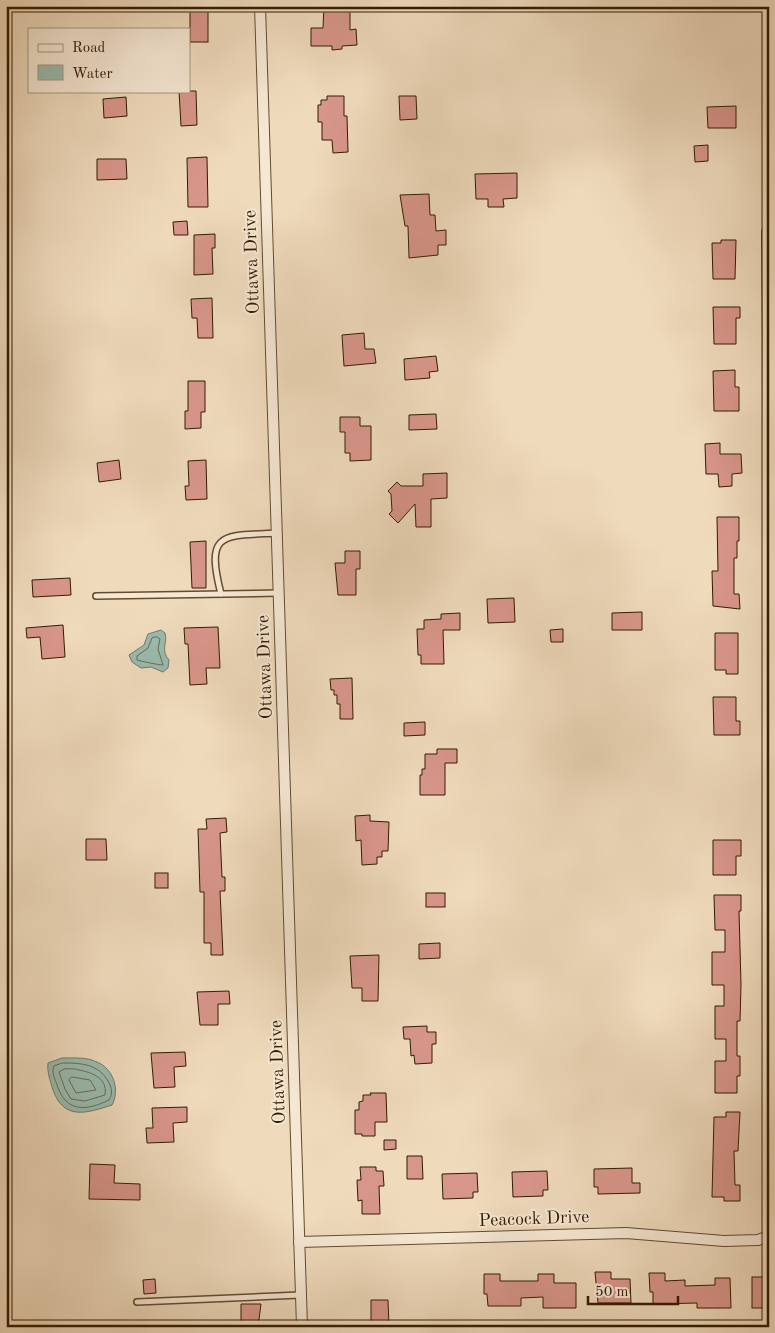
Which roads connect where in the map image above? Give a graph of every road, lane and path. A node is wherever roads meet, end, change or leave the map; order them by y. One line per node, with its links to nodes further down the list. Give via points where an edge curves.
1 (260, 6): 4 (street, Ottawa Drive)
2 (767, 232): 3 (street)
3 (769, 443)
4 (277, 533): 5 (street, Ottawa Drive); 6 (lane, via 231,536 222,540 214,555)
5 (279, 593): 6 (lane); 9 (street, Ottawa Drive)
6 (221, 594): 7 (lane)
7 (96, 596)
8 (769, 1236): 9 (street, Peacock Drive, via 758,1240 724,1241 626,1233)
9 (299, 1242): 10 (street, Ottawa Drive)
10 (301, 1294): 11 (lane); 12 (street, Ottawa Drive)
11 (137, 1302)
12 (302, 1327)

